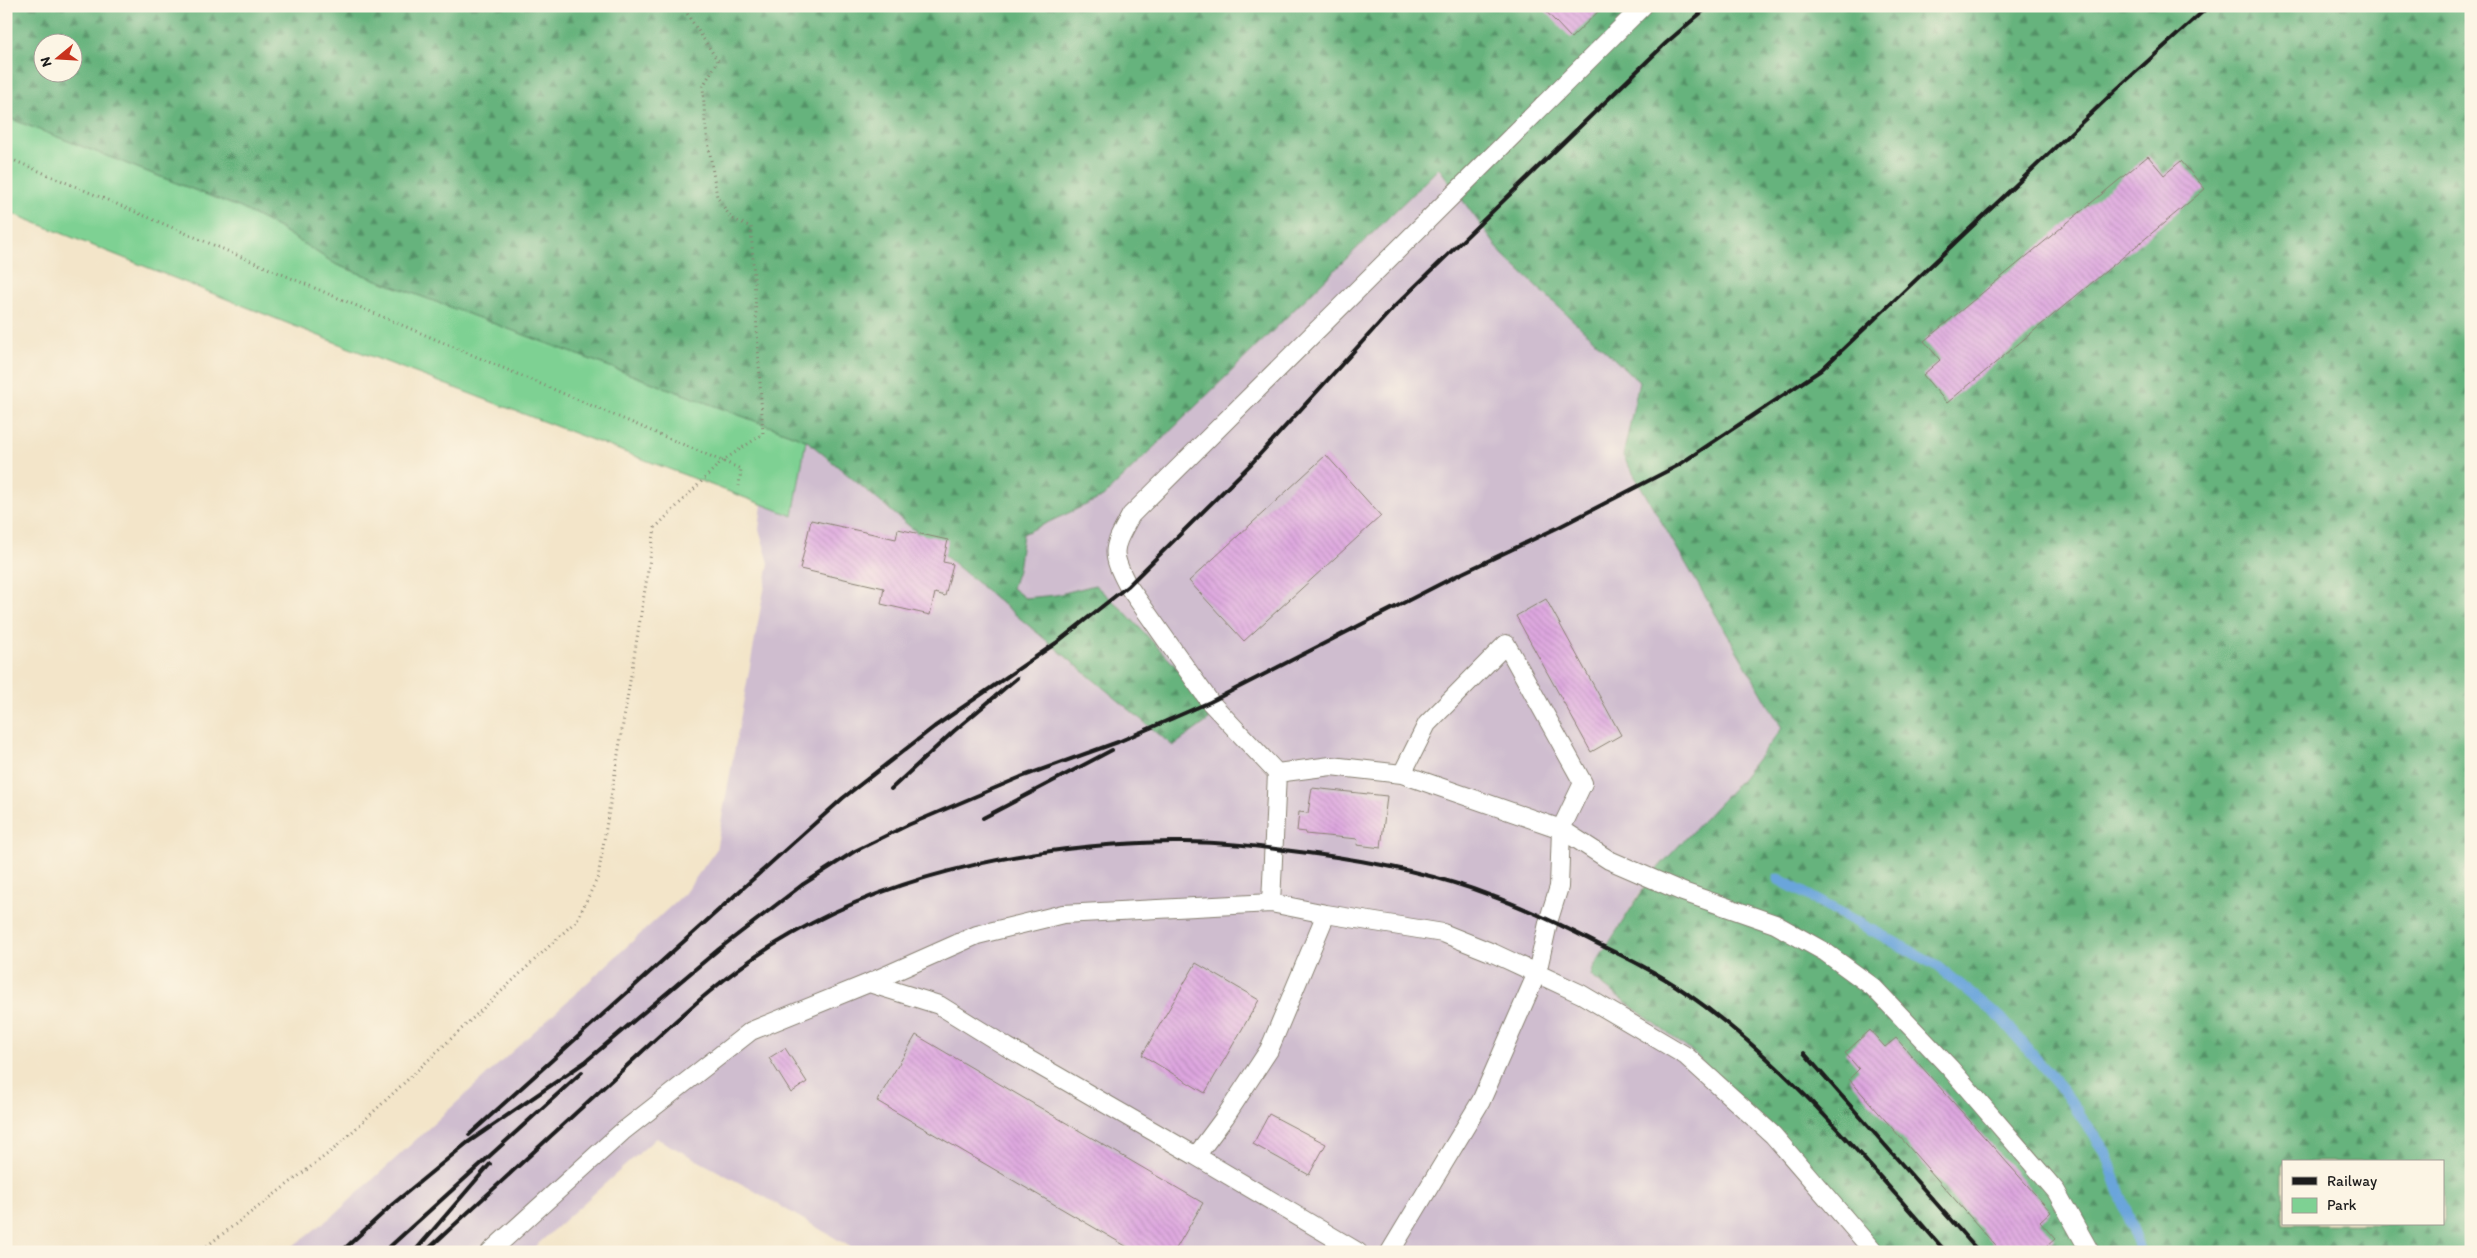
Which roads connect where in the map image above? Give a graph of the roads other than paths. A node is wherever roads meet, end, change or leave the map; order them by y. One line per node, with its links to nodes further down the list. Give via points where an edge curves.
1 (1643, 6): 2 (lane, via 1131,514 1114,547 1117,567 1128,586 1210,702)
2 (1277, 773): 3 (lane, via 1331,766); 5 (lane)
3 (1402, 774): 4 (lane); 4 (lane, via 1427,724 1506,644 1583,783)
4 (1562, 829): 7 (lane, via 1559,887); 14 (lane, via 1609,860 1658,882 1775,924 1825,952 1873,987 1950,1068 2056,1191)
5 (1271, 903): 6 (lane); 8 (lane, via 1063,914 977,935)
6 (1326, 914): 7 (lane, via 1443,933); 9 (lane, via 1268,1050)
7 (1537, 973): 12 (lane, via 1481,1101); 13 (lane, via 1581,994 1686,1056 1773,1135)
8 (869, 983): 9 (lane, via 939,1004); 10 (lane, via 751,1031 622,1132)
9 (1196, 1156): 11 (lane)
10 (490, 1252)
11 (1358, 1252)
12 (1390, 1252)
13 (1874, 1252)
14 (2090, 1252)

